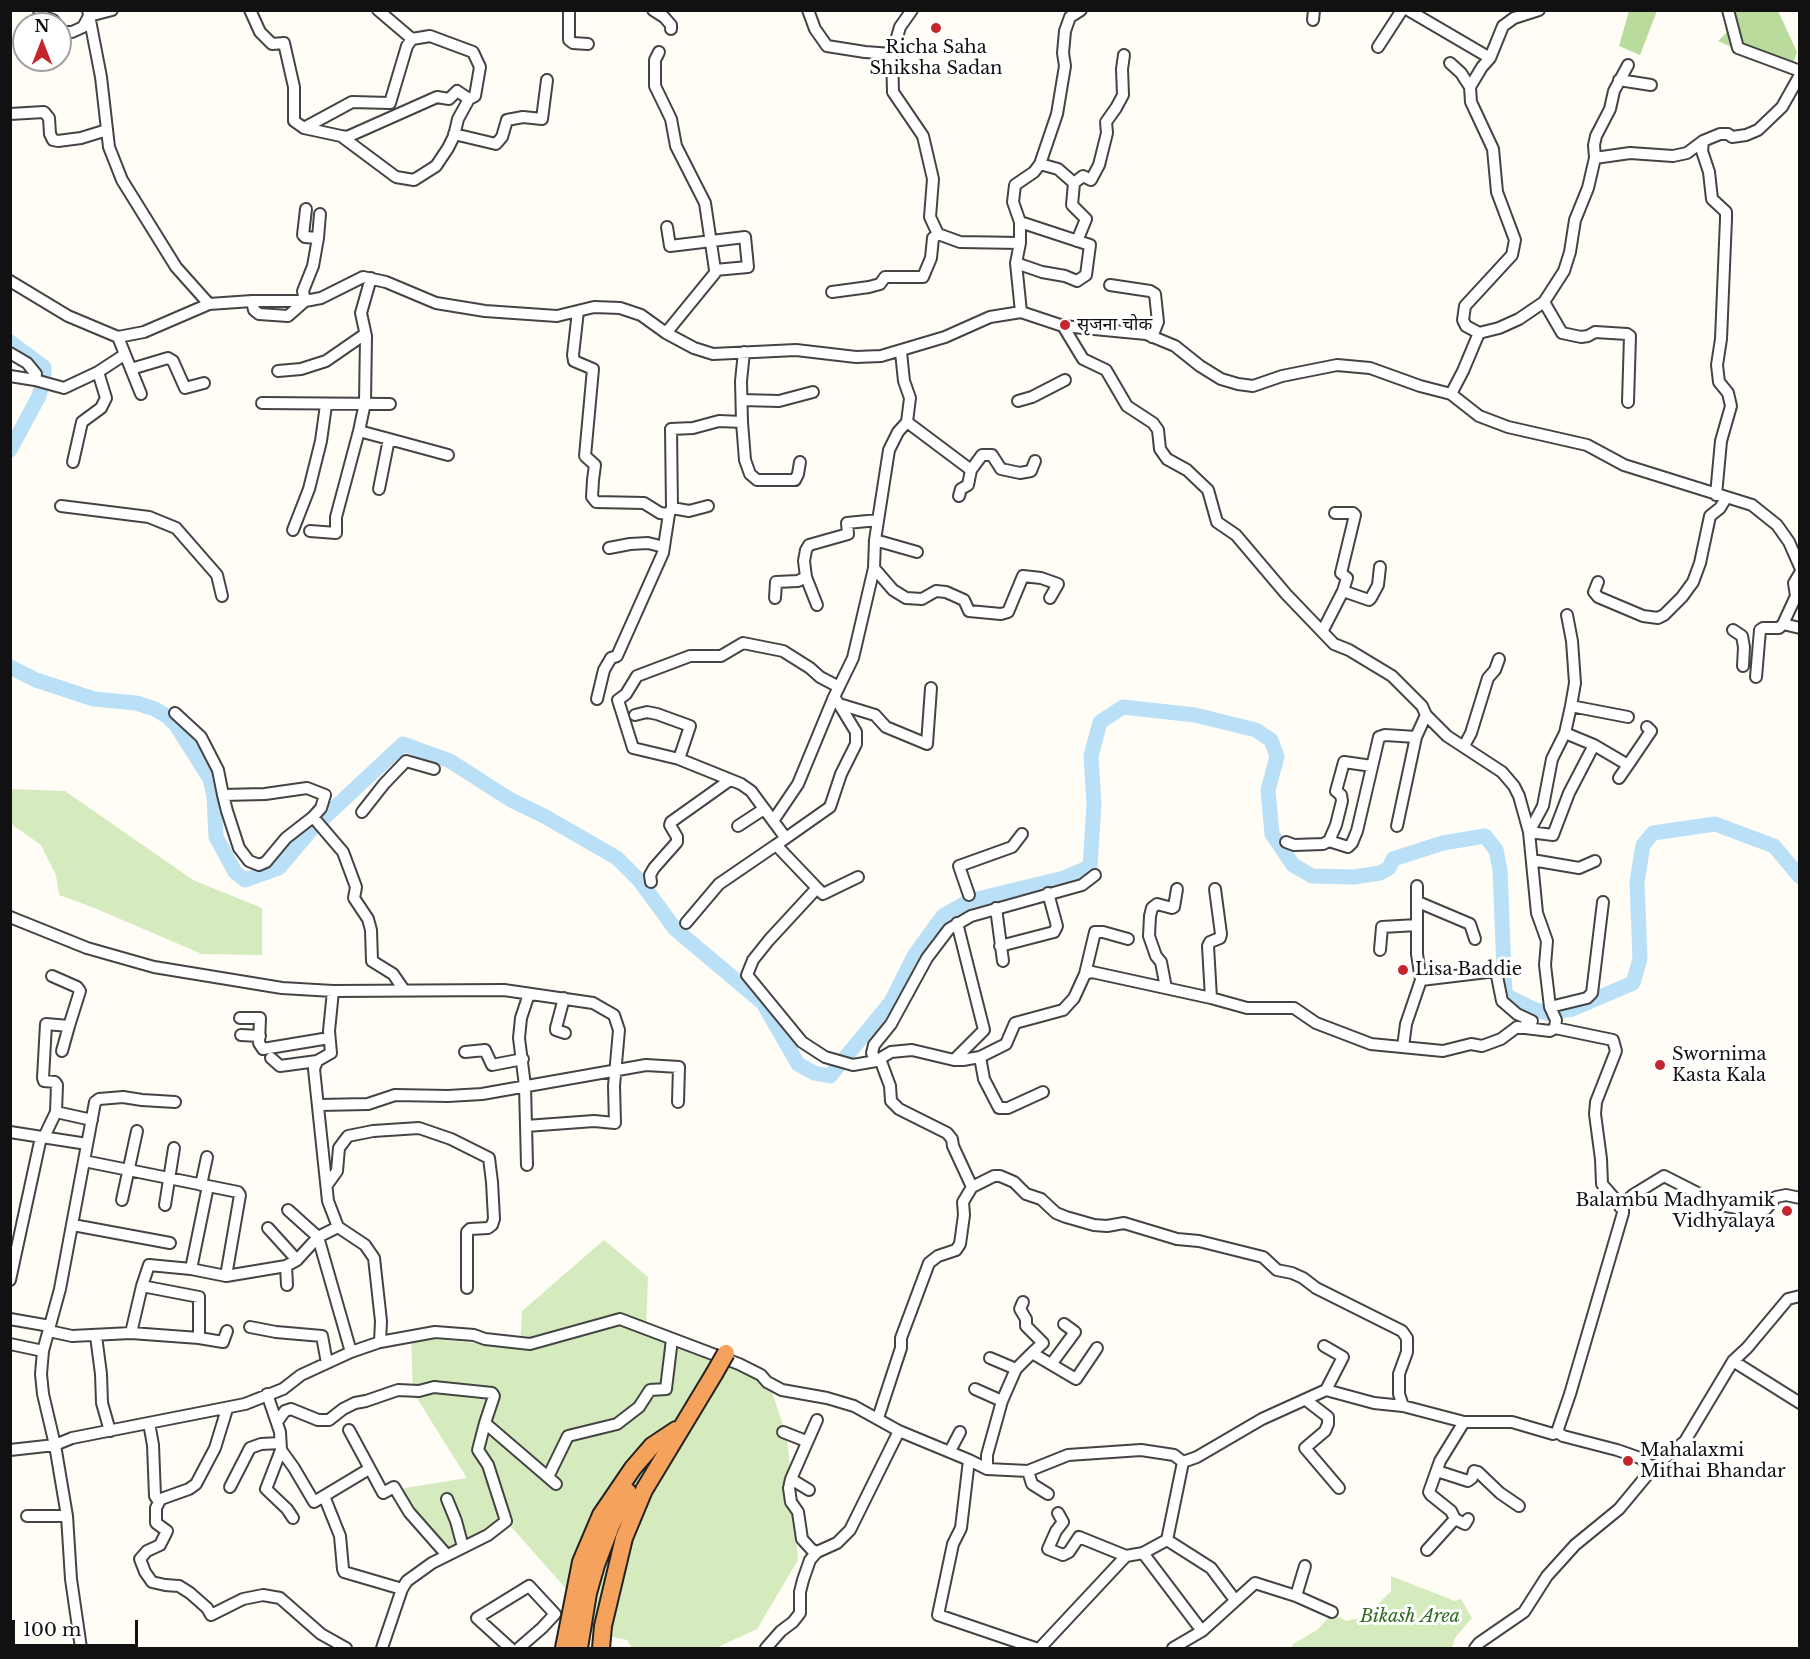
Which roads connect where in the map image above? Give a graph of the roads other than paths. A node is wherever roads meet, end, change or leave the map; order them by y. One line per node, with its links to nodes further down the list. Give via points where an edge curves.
1 (112, 10): 13 (street)
2 (250, 10): 32 (street, via 260,32 272,44 284,43 294,87 294,121)
3 (378, 10): 16 (street)
4 (569, 10): 17 (street, via 569,40)
5 (653, 10): 14 (street, via 664,17)
6 (808, 10): 20 (street, via 827,46)
7 (912, 10): 20 (street, via 900,27)
8 (1081, 10): 38 (street, via 1070,17 1065,31 1058,114)
9 (1402, 10): 18 (street)
10 (1408, 10): 22 (street)
11 (1539, 10): 22 (street, via 1503,26)
12 (1728, 10): 25 (street, via 1738,48)
13 (88, 13): 15 (street, via 83,27); 33 (street)
14 (671, 29)
15 (72, 32)
16 (412, 39): 30 (street, via 430,36 473,52 480,67 475,96); 32 (street, via 390,103 352,102)
17 (588, 44)
18 (1378, 47)
19 (659, 51): 46 (street, via 655,86 671,119 676,146 705,203)
20 (892, 54): 44 (street, via 893,92 923,136 933,179 930,217)
21 (1124, 55): 39 (street, via 1123,95 1106,122 1099,165 1091,180 1083,176)
22 (1490, 58): 29 (street)
23 (1450, 63): 29 (street)
24 (1628, 65): 27 (street)
25 (1800, 73): 36 (street, via 1782,107 1758,130 1732,137 1720,134)
26 (547, 80): 34 (street, via 542,119 507,120 496,144)
27 (1619, 81): 28 (street); 37 (street, via 1596,136)
28 (1652, 85)
29 (1470, 87): 62 (street, via 1471,102 1493,149 1497,192 1515,240 1512,255 1465,306 1466,326)
30 (470, 99): 34 (street); 35 (street, via 457,92 449,99 437,97 347,137)
31 (10, 114): 33 (street, via 44,112 49,118 50,134 58,141)
32 (304, 128): 35 (street)
33 (107, 130): 57 (street, via 122,180 176,267)
34 (454, 134): 35 (street, via 436,166 414,180 396,177)
35 (341, 136)
36 (1703, 141): 37 (street, via 1687,153 1673,156 1630,153); 98 (street, via 1712,200 1725,212 1726,219 1717,365 1719,382 1728,393 1731,406 1720,441)
37 (1595, 158): 56 (street, via 1564,271)
38 (1040, 164): 39 (street, via 1058,169); 42 (street, via 1015,185 1013,202)
39 (1074, 183): 47 (street, via 1072,205 1086,219)
40 (306, 209): 45 (street, via 303,235)
41 (320, 214): 45 (street)
42 (1020, 222): 47 (street); 48 (street)
43 (667, 227): 46 (street, via 670,246)
44 (938, 234): 48 (street, via 960,242); 54 (street, via 933,238 931,258 922,278 885,278 869,287)
45 (318, 238): 55 (street, via 303,291)
46 (711, 241): 50 (street); 50 (street, via 745,237 748,267)
47 (1077, 241): 49 (street, via 1090,245 1086,275 1077,280)
48 (1020, 243): 49 (street)
49 (1016, 263): 59 (street)
50 (715, 270): 61 (street)
51 (371, 278): 55 (street, via 363,277 321,298); 58 (street, via 436,303 486,311 557,316); 63 (street, via 361,314)
52 (10, 281): 64 (street, via 68,316)
53 (1110, 285): 65 (street, via 1155,294 1158,322)
54 (832, 292)
55 (305, 301): 57 (street)
56 (1544, 302): 62 (street, via 1519,319); 82 (street, via 1562,333 1581,337 1595,332 1630,336)
57 (209, 304): 64 (street, via 144,332)
58 (578, 311): 61 (street, via 601,306 620,308 641,315); 101 (street, via 574,360 593,369 594,374 585,456 595,465 592,497 596,502 644,503 660,513)
59 (1021, 312): 60 (street); 67 (street, via 990,317)
60 (1063, 326): 65 (street); 124 (street, via 1083,359 1106,370 1126,406 1153,423 1167,459 1187,470 1208,490 1217,522 1236,535)
61 (666, 333): 66 (street, via 713,354)
62 (1479, 333): 79 (street)
63 (365, 334): 71 (street, via 326,361 301,369); 83 (street)
64 (118, 337): 69 (street)
65 (1152, 337): 79 (street, via 1175,346 1221,379 1238,384 1253,386 1337,365 1370,368)
66 (744, 352): 67 (street, via 796,350 868,357); 80 (street)
67 (901, 352): 88 (street, via 910,398)
68 (10, 353): 74 (street, via 27,363 36,374)
69 (124, 355): 70 (street); 72 (street)
70 (131, 369): 76 (street, via 168,358 185,388); 78 (street)
71 (278, 370)
72 (98, 372): 74 (street, via 64,388); 93 (street, via 106,398 101,408 82,422)
73 (10, 376): 74 (street)
74 (35, 380)
75 (1065, 380): 81 (street)
76 (204, 383)
77 (813, 392): 80 (street, via 779,401)
78 (141, 394)
79 (1450, 394): 98 (street, via 1479,416 1587,445 1624,465)
80 (742, 400): 87 (street)
81 (1018, 401)
82 (1628, 402)
83 (365, 403): 85 (street); 86 (street); 89 (street)
84 (262, 404): 86 (street)
85 (390, 404)
86 (326, 405): 104 (street, via 311,480)
87 (742, 422): 94 (street, via 745,460 750,474 758,480 795,480); 101 (street, via 719,421 671,429)
88 (907, 422): 95 (street); 103 (street, via 889,450)
89 (359, 431): 90 (street); 105 (street, via 336,517 336,533)
90 (389, 439): 91 (street); 96 (street)
91 (448, 455)
92 (1035, 461): 95 (street, via 1031,471 1020,473 1001,469 992,455 982,454)
93 (73, 462)
94 (800, 462)
95 (971, 470): 97 (street, via 968,484)
96 (379, 489)
97 (959, 496)
98 (1721, 496): 111 (street, via 1752,505 1777,525); 115 (street, via 1720,508 1710,516 1693,582 1664,615 1643,616 1598,597 1594,592)
99 (61, 506): 117 (street, via 149,517 176,528 217,575)
100 (708, 506): 101 (street)
101 (671, 511): 107 (street)
102 (1335, 513): 116 (street, via 1355,515 1341,573 1347,578)
103 (878, 520): 106 (street); 114 (street, via 847,523 848,534 809,545 804,561)
104 (293, 530)
105 (310, 531)
106 (875, 540): 109 (street); 112 (street)
107 (664, 547): 108 (street, via 639,544); 133 (street, via 617,656 611,658 604,670)
108 (609, 548)
109 (917, 552)
110 (1380, 567): 116 (street, via 1378,585 1369,600)
111 (1800, 567)
112 (874, 568): 119 (street, via 893,590 906,598 922,599 936,591 946,592 964,600 969,611 1008,612 1023,576 1058,584); 132 (street, via 853,658)
113 (1800, 573): 122 (street, via 1794,583 1796,596)
114 (806, 577): 118 (street, via 776,582); 120 (street)
115 (1598, 582)
116 (1343, 591): 124 (street)
117 (222, 596)
118 (775, 598)
119 (1050, 598)
120 (817, 605)
121 (1566, 615): 134 (street, via 1575,683)
122 (1783, 624): 123 (street); 127 (street, via 1761,630)
123 (1800, 628)
124 (1323, 630): 137 (street, via 1334,644 1392,676 1422,706)
125 (1733, 630): 126 (street, via 1742,636)
126 (1744, 647): 127 (street); 129 (street)
127 (1758, 651): 130 (street)
128 (1499, 659): 143 (street, via 1488,678)
129 (1743, 666)
130 (1756, 677)
131 (931, 688): 132 (street, via 927,744 886,727 875,715)
132 (837, 696): 144 (street, via 810,668 783,651 743,643 721,656 690,656 637,676 627,694 618,700 631,747); 154 (street, via 798,784); 159 (street, via 856,732 856,744 830,807)
133 (597, 699)
134 (1572, 706): 138 (street); 140 (street)
135 (175, 713): 150 (street, via 201,737 218,770)
136 (635, 715): 144 (street, via 657,714 690,726)
137 (1425, 715): 141 (street); 143 (street)
138 (1628, 717)
139 (1647, 727): 145 (street, via 1651,731)
140 (1565, 733): 142 (street); 157 (street, via 1551,759 1543,806)
141 (1416, 737): 146 (street, via 1379,737); 156 (street)
142 (1594, 745): 145 (street); 157 (street, via 1569,793 1554,835)
143 (1464, 746): 157 (street, via 1502,772 1514,786)
144 (679, 759): 149 (street)
145 (1628, 765): 148 (street)
146 (1372, 766): 160 (street, via 1352,843 1347,847); 160 (street, via 1344,762 1336,791 1342,801)
147 (434, 769): 152 (street, via 406,761)
148 (1619, 778)
149 (730, 780): 151 (street, via 751,791); 167 (street, via 671,822 677,842 654,867)
150 (223, 795): 153 (street, via 307,788 325,795); 153 (street, via 239,848 249,861 259,865)
151 (764, 809): 154 (street); 155 (street)
152 (362, 812)
153 (313, 817): 191 (street, via 343,852 356,887 354,898 371,930 372,961 393,974)
154 (773, 821): 159 (street)
155 (738, 826)
156 (1397, 826)
157 (1528, 832): 163 (street)
158 (1022, 834): 173 (street, via 1012,847 959,866)
159 (785, 837): 162 (street)
160 (1329, 841): 161 (street, via 1294,845)
161 (1286, 842)
162 (776, 845): 169 (street); 178 (street, via 719,884)
163 (1532, 860): 164 (street, via 1579,868); 195 (street, via 1536,913 1547,941 1545,965)
164 (1595, 861)
165 (1095, 875): 172 (street, via 1082,885)
166 (858, 877): 169 (street, via 823,894)
167 (651, 882)
168 (1417, 886): 174 (street)
169 (817, 888): 210 (street, via 769,940 747,975 802,1042 825,1057 853,1065)
170 (1177, 889): 189 (street, via 1174,907 1157,904 1150,916 1149,936 1161,962)
171 (1215, 889): 194 (street, via 1221,934 1208,946)
172 (1048, 893): 176 (street); 183 (street, via 1057,926 1054,932)
173 (969, 895)
174 (1418, 902): 180 (street); 182 (street, via 1470,924)
175 (1604, 902): 195 (street, via 1592,993 1587,998)
176 (996, 908): 179 (street); 183 (street)
177 (10, 917): 190 (street, via 87,948 154,967 282,988)
178 (686, 922)
179 (957, 923): 210 (street, via 927,958 891,1024 874,1045 872,1053); 211 (street, via 984,1030)
180 (1417, 924): 184 (street, via 1382,927); 188 (street)
181 (1128, 939): 186 (street, via 1095,932)
182 (1475, 939)
183 (1000, 946): 185 (street)
184 (1380, 950)
185 (1003, 961)
186 (1085, 974): 189 (street, via 1097,972); 207 (street, via 1074,998 1063,1010 1015,1023 1006,1044)
187 (52, 976): 198 (street, via 80,991)
188 (1421, 980): 199 (street, via 1496,971 1502,1001 1532,1021); 204 (street, via 1406,1024)
189 (1166, 988): 194 (street)
190 (333, 991): 191 (street); 203 (street)
191 (402, 991): 192 (street, via 493,990)
192 (529, 994): 193 (street); 209 (street, via 519,1038)
193 (564, 998): 200 (street, via 556,1030); 213 (street, via 593,1003 614,1015 619,1030)
194 (1211, 998): 204 (street, via 1247,1008 1294,1008 1316,1023 1365,1043)
195 (1550, 1007): 197 (street)
196 (240, 1018): 202 (street, via 260,1018)
197 (1555, 1024): 199 (street, via 1550,1031); 238 (street, via 1613,1040 1615,1044 1595,1114 1602,1184)
198 (69, 1026): 205 (street); 219 (street, via 46,1024 43,1078 57,1085)
199 (1517, 1028): 204 (street, via 1482,1046 1471,1044 1443,1051)
200 (565, 1034)
201 (241, 1035): 202 (street)
202 (260, 1036): 203 (street, via 263,1049)
203 (329, 1038): 212 (street, via 331,1053)
204 (1403, 1047)
205 (62, 1051)
206 (465, 1052): 209 (street, via 485,1050 492,1065)
207 (980, 1057): 211 (street); 215 (street, via 984,1079 999,1108 1008,1108)
208 (271, 1058): 212 (street, via 280,1066)
209 (523, 1059): 214 (street)
210 (878, 1060): 211 (street, via 891,1052 912,1050); 234 (street, via 890,1086 891,1101 947,1133)
211 (954, 1060)
212 (317, 1061): 218 (street, via 314,1069)
213 (615, 1071): 214 (street); 217 (street, via 646,1065 679,1067); 221 (street, via 615,1123)
214 (525, 1086): 218 (street, via 482,1094 395,1095 368,1104); 221 (street)
215 (1043, 1092)
216 (175, 1102): 220 (street, via 99,1099)
217 (678, 1102)
218 (319, 1105): 232 (street)
219 (56, 1112): 220 (street); 224 (street)
220 (92, 1120): 225 (street)
221 (526, 1126): 229 (street)
222 (137, 1131): 230 (street)
223 (10, 1132): 224 (street)
224 (42, 1137): 225 (street); 249 (street)
225 (87, 1143): 228 (street)
226 (174, 1148): 231 (street)
227 (207, 1157): 233 (street)
228 (84, 1161): 230 (street); 240 (street)
229 (527, 1165)
230 (129, 1170): 231 (street); 236 (street)
231 (170, 1179): 233 (street); 237 (street)
232 (327, 1185): 241 (street, via 328,1201); 252 (street, via 337,1171 339,1148 348,1136 373,1131 419,1128 489,1158 494,1219 488,1228 466,1232)
233 (205, 1186): 247 (street); 248 (street, via 240,1195)
234 (972, 1187): 283 (street, via 1000,1176 1066,1217 1094,1225 1124,1223 1263,1257 1277,1270 1303,1278 1402,1331 1407,1338 1407,1352 1399,1374); 285 (street, via 963,1202 960,1244 956,1250 929,1263 901,1338)
235 (1800, 1198): 238 (street, via 1776,1197 1766,1209 1753,1211 1721,1205 1664,1176)
236 (122, 1200)
237 (165, 1205)
238 (1620, 1207): 297 (street, via 1623,1213 1614,1249)
239 (288, 1210): 243 (street)
240 (73, 1225): 244 (street); 258 (street)
241 (338, 1227): 243 (street); 264 (street, via 365,1245 374,1258)
242 (268, 1228): 245 (street)
243 (318, 1237): 245 (street); 269 (street)
244 (170, 1243)
245 (297, 1260): 246 (street)
246 (286, 1266): 248 (street); 250 (street)
247 (191, 1269): 248 (street); 251 (street, via 148,1265)
248 (226, 1276)
249 (10, 1280)
250 (287, 1285)
251 (142, 1286): 260 (street); 262 (street, via 199,1297)
252 (467, 1288)
253 (1800, 1296): 273 (street, via 1788,1299)
254 (1023, 1302): 271 (street, via 1020,1310 1026,1326 1043,1343)
255 (10, 1319): 258 (street)
256 (1064, 1324): 275 (street, via 1075,1332)
257 (250, 1327): 274 (street, via 322,1335)
258 (50, 1329): 261 (street, via 72,1336); 268 (street)
259 (227, 1331): 262 (street, via 223,1342)
260 (131, 1333): 261 (street); 262 (street)
261 (96, 1336): 293 (street, via 102,1404)
262 (199, 1338)
263 (672, 1339): 264 (street, via 620,1319 530,1344 435,1332); 285 (street, via 761,1374 782,1390 827,1398); 290 (street, via 666,1389 650,1390 639,1407 617,1424 568,1436 552,1480)
264 (380, 1342): 269 (street)
265 (10, 1344): 268 (street)
266 (1324, 1346): 278 (street, via 1342,1357)
267 (1097, 1348): 275 (street, via 1076,1378)
268 (43, 1351): 299 (street, via 43,1394)
269 (351, 1352): 274 (street)
270 (726, 1353): 291 (highway, bridge)
271 (1032, 1353): 275 (street); 276 (street)
272 (990, 1359): 276 (street)
273 (1733, 1361): 282 (street); 305 (street, via 1685,1441)
274 (327, 1363): 279 (street)
275 (1052, 1363)
276 (1016, 1369): 281 (street)
277 (975, 1389): 281 (street)
278 (1326, 1390): 280 (street); 283 (street, via 1374,1404)
279 (267, 1394): 284 (street); 287 (street)
280 (1306, 1400): 304 (street); 312 (street, via 1328,1417 1328,1424 1305,1448)
281 (1002, 1401): 307 (street, via 987,1455)
282 (1800, 1403)
283 (1402, 1406): 288 (street)
284 (227, 1409): 289 (street); 317 (street, via 215,1448 196,1484)
285 (878, 1418): 294 (street)
286 (817, 1420): 298 (street)
287 (277, 1422): 290 (street, via 291,1409 318,1420 329,1420 355,1403 398,1390 434,1387 492,1393); 300 (street)
288 (1464, 1422): 297 (street, via 1512,1422); 309 (street)
289 (149, 1423): 293 (street); 317 (street, via 155,1496)
290 (485, 1423): 326 (street, via 478,1450 488,1464 506,1521)
291 (680, 1428): 343 (highway, via 652,1446 601,1515 581,1562); 344 (highway, via 629,1491 611,1526 588,1593); 345 (highway, via 644,1490 624,1538)
292 (349, 1430): 306 (street)
293 (110, 1431): 299 (street)
294 (899, 1431): 302 (street); 328 (street, via 850,1530 837,1543)
295 (783, 1432): 298 (street)
296 (960, 1432): 302 (street)
297 (1557, 1432): 305 (street, via 1640,1458)
298 (806, 1441): 310 (street)
299 (55, 1445): 301 (street); 320 (street)
300 (280, 1446): 311 (street, via 261,1444 250,1448); 315 (street, via 314,1502); 322 (street, via 266,1489)
301 (10, 1450)
302 (950, 1451): 303 (street)
303 (969, 1460): 307 (street); 347 (street, via 961,1528 953,1544 938,1615)
304 (1183, 1462): 308 (street, via 1174,1455 1114,1451 1068,1455); 325 (street)
305 (1653, 1468): 350 (street, via 1619,1509 1568,1552 1524,1612)
306 (369, 1469): 315 (street); 330 (street, via 383,1493 394,1487 409,1512)
307 (987, 1469): 308 (street)
308 (1028, 1471): 314 (street, via 1032,1484)
309 (1437, 1471): 318 (street, via 1468,1481 1474,1471 1478,1472); 323 (street, via 1429,1492)
310 (791, 1479): 313 (street); 328 (street, via 791,1502 798,1512 802,1539)
311 (230, 1487)
312 (1339, 1488)
313 (809, 1490)
314 (1048, 1494)
315 (324, 1496): 333 (street, via 340,1536 342,1569)
316 (447, 1499): 326 (street)
317 (159, 1502): 339 (street, via 156,1523 167,1531 166,1536 140,1559 152,1582 179,1586 211,1615 243,1599 263,1595 280,1598 321,1634)
318 (1519, 1506)
319 (1058, 1513): 331 (street, via 1063,1522 1050,1532 1048,1549 1063,1555 1079,1537)
320 (68, 1515): 321 (street); 338 (street, via 71,1579)
321 (27, 1516)
322 (293, 1518)
323 (1455, 1519): 324 (street, via 1465,1524); 327 (street)
324 (1468, 1519)
325 (1167, 1540): 329 (street); 335 (street, via 1211,1568)
326 (463, 1547): 330 (street)
327 (1427, 1551)
328 (817, 1552): 346 (street, via 801,1586 800,1613)
329 (1143, 1553): 331 (street); 337 (street)
330 (446, 1554): 333 (street, via 420,1570)
331 (1126, 1556): 348 (street)
332 (1305, 1566): 334 (street)
333 (402, 1589): 340 (street)
334 (1296, 1596): 335 (street, via 1255,1583); 336 (street)
335 (1235, 1600): 337 (street)
336 (1332, 1612)
337 (1202, 1631): 349 (street)
338 (81, 1648)
339 (346, 1648)
340 (382, 1648)
341 (510, 1648): 342 (street, via 477,1618 529,1586 555,1614)
342 (519, 1648)
343 (564, 1648)
344 (579, 1648)
345 (601, 1648)
346 (766, 1648)
347 (1035, 1648)
348 (1040, 1648)
349 (1173, 1648)
350 (1475, 1648)

